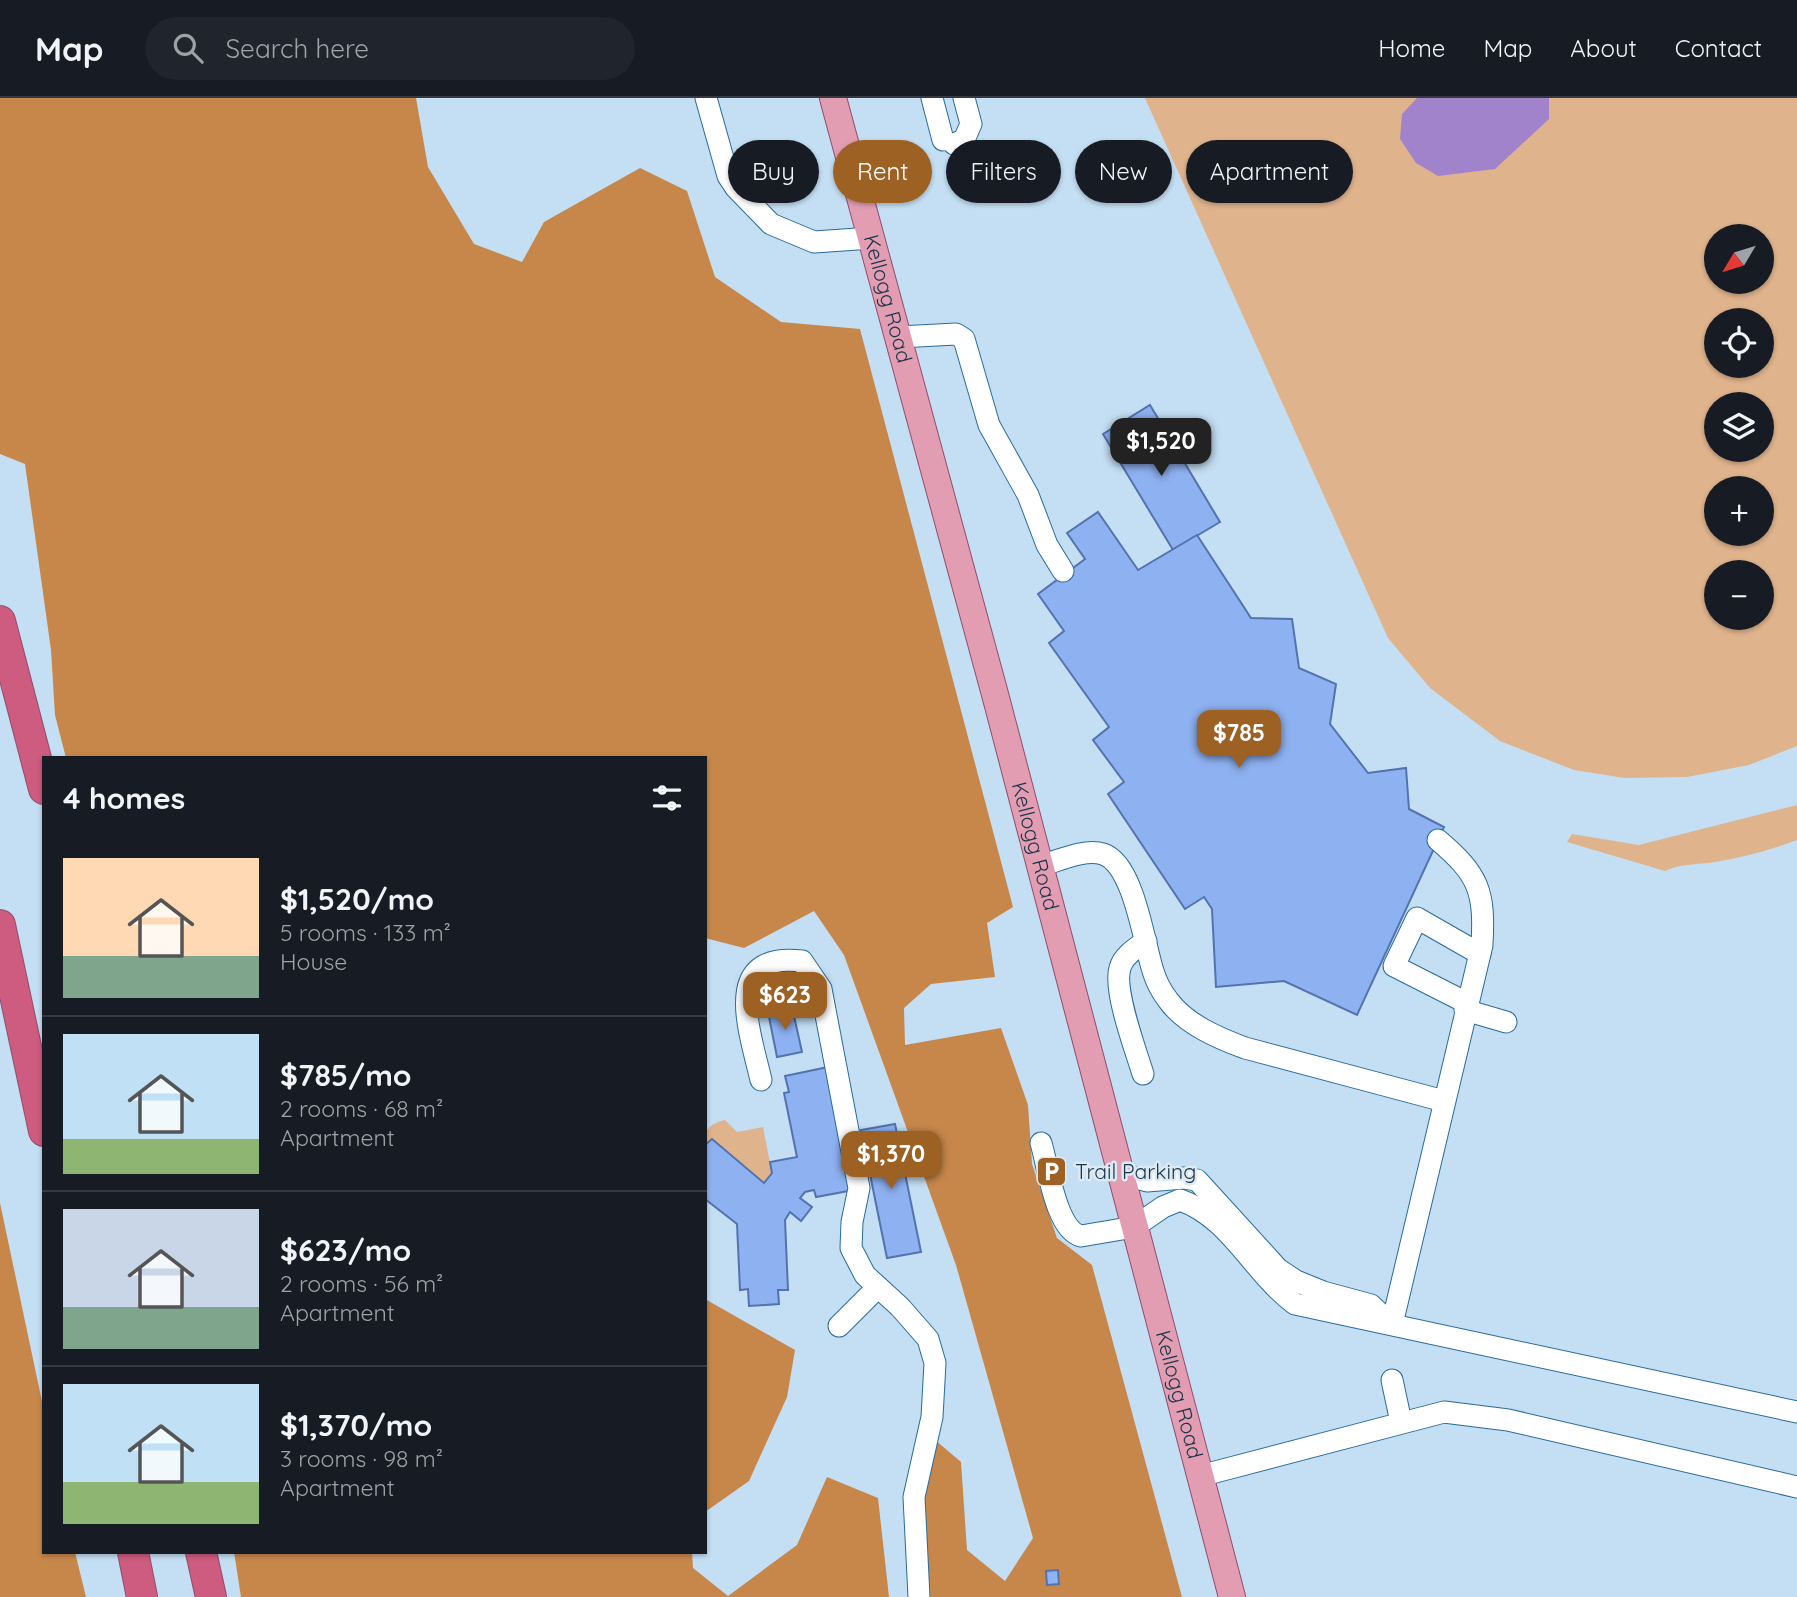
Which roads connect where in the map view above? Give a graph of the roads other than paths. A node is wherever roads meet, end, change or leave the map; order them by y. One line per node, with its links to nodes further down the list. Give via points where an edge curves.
1 (706, 98): 5 (lane, via 728,176 771,224 814,242)
2 (833, 98): 5 (main road, Kellogg Road)
3 (932, 98): 4 (lane, via 948,142 964,140 971,124)
4 (964, 98)
5 (872, 238): 6 (main road, Kellogg Road)
6 (899, 337): 7 (lane, via 956,334 964,339 989,425); 11 (main road, Kellogg Road)
7 (1063, 570)
8 (0, 621): 9 (highway)
9 (42, 781)
10 (1438, 840): 14 (lane, via 1462,861 1475,883 1484,909)
11 (1040, 866): 13 (lane, via 1104,854 1115,862 1132,893); 24 (main road, Kellogg Road)
12 (0, 925): 22 (highway)
13 (1146, 941): 15 (lane); 16 (lane, via 1120,966)
14 (1480, 954): 17 (lane); 17 (lane, via 1417,918 1394,966)
15 (1153, 972): 16 (lane, via 1138,976); 21 (lane, via 1170,1003 1218,1038)
16 (1121, 998): 19 (lane)
17 (1466, 1007): 18 (lane); 21 (lane)
18 (1506, 1023)
19 (1143, 1074)
20 (761, 1080): 26 (lane, via 747,1016 747,989 767,962 802,961 821,989 859,1188 851,1248 865,1275)
21 (1444, 1101): 27 (lane)
22 (42, 1122)
23 (1041, 1143): 25 (lane, via 1068,1228 1082,1236)
24 (1119, 1173): 25 (main road, Kellogg Road); 27 (lane, via 1147,1181 1197,1180 1278,1269 1314,1288 1371,1305)
25 (1134, 1227): 27 (lane, via 1180,1200 1196,1206 1221,1226 1277,1291 1294,1304); 32 (main road, Kellogg Road)
26 (878, 1287): 28 (lane); 38 (lane, via 928,1339 935,1363 932,1417 914,1497)
27 (1392, 1324): 30 (lane)
28 (839, 1325)
29 (1392, 1380): 31 (lane)
30 (1797, 1412)
31 (1401, 1422): 32 (lane); 33 (lane, via 1444,1412 1508,1420)
32 (1200, 1476): 39 (main road, Kellogg Road)
33 (1797, 1487)
34 (133, 1554): 36 (highway)
35 (201, 1554): 37 (highway)
36 (142, 1597)
37 (211, 1597)
38 (919, 1597)
39 (1232, 1597)

